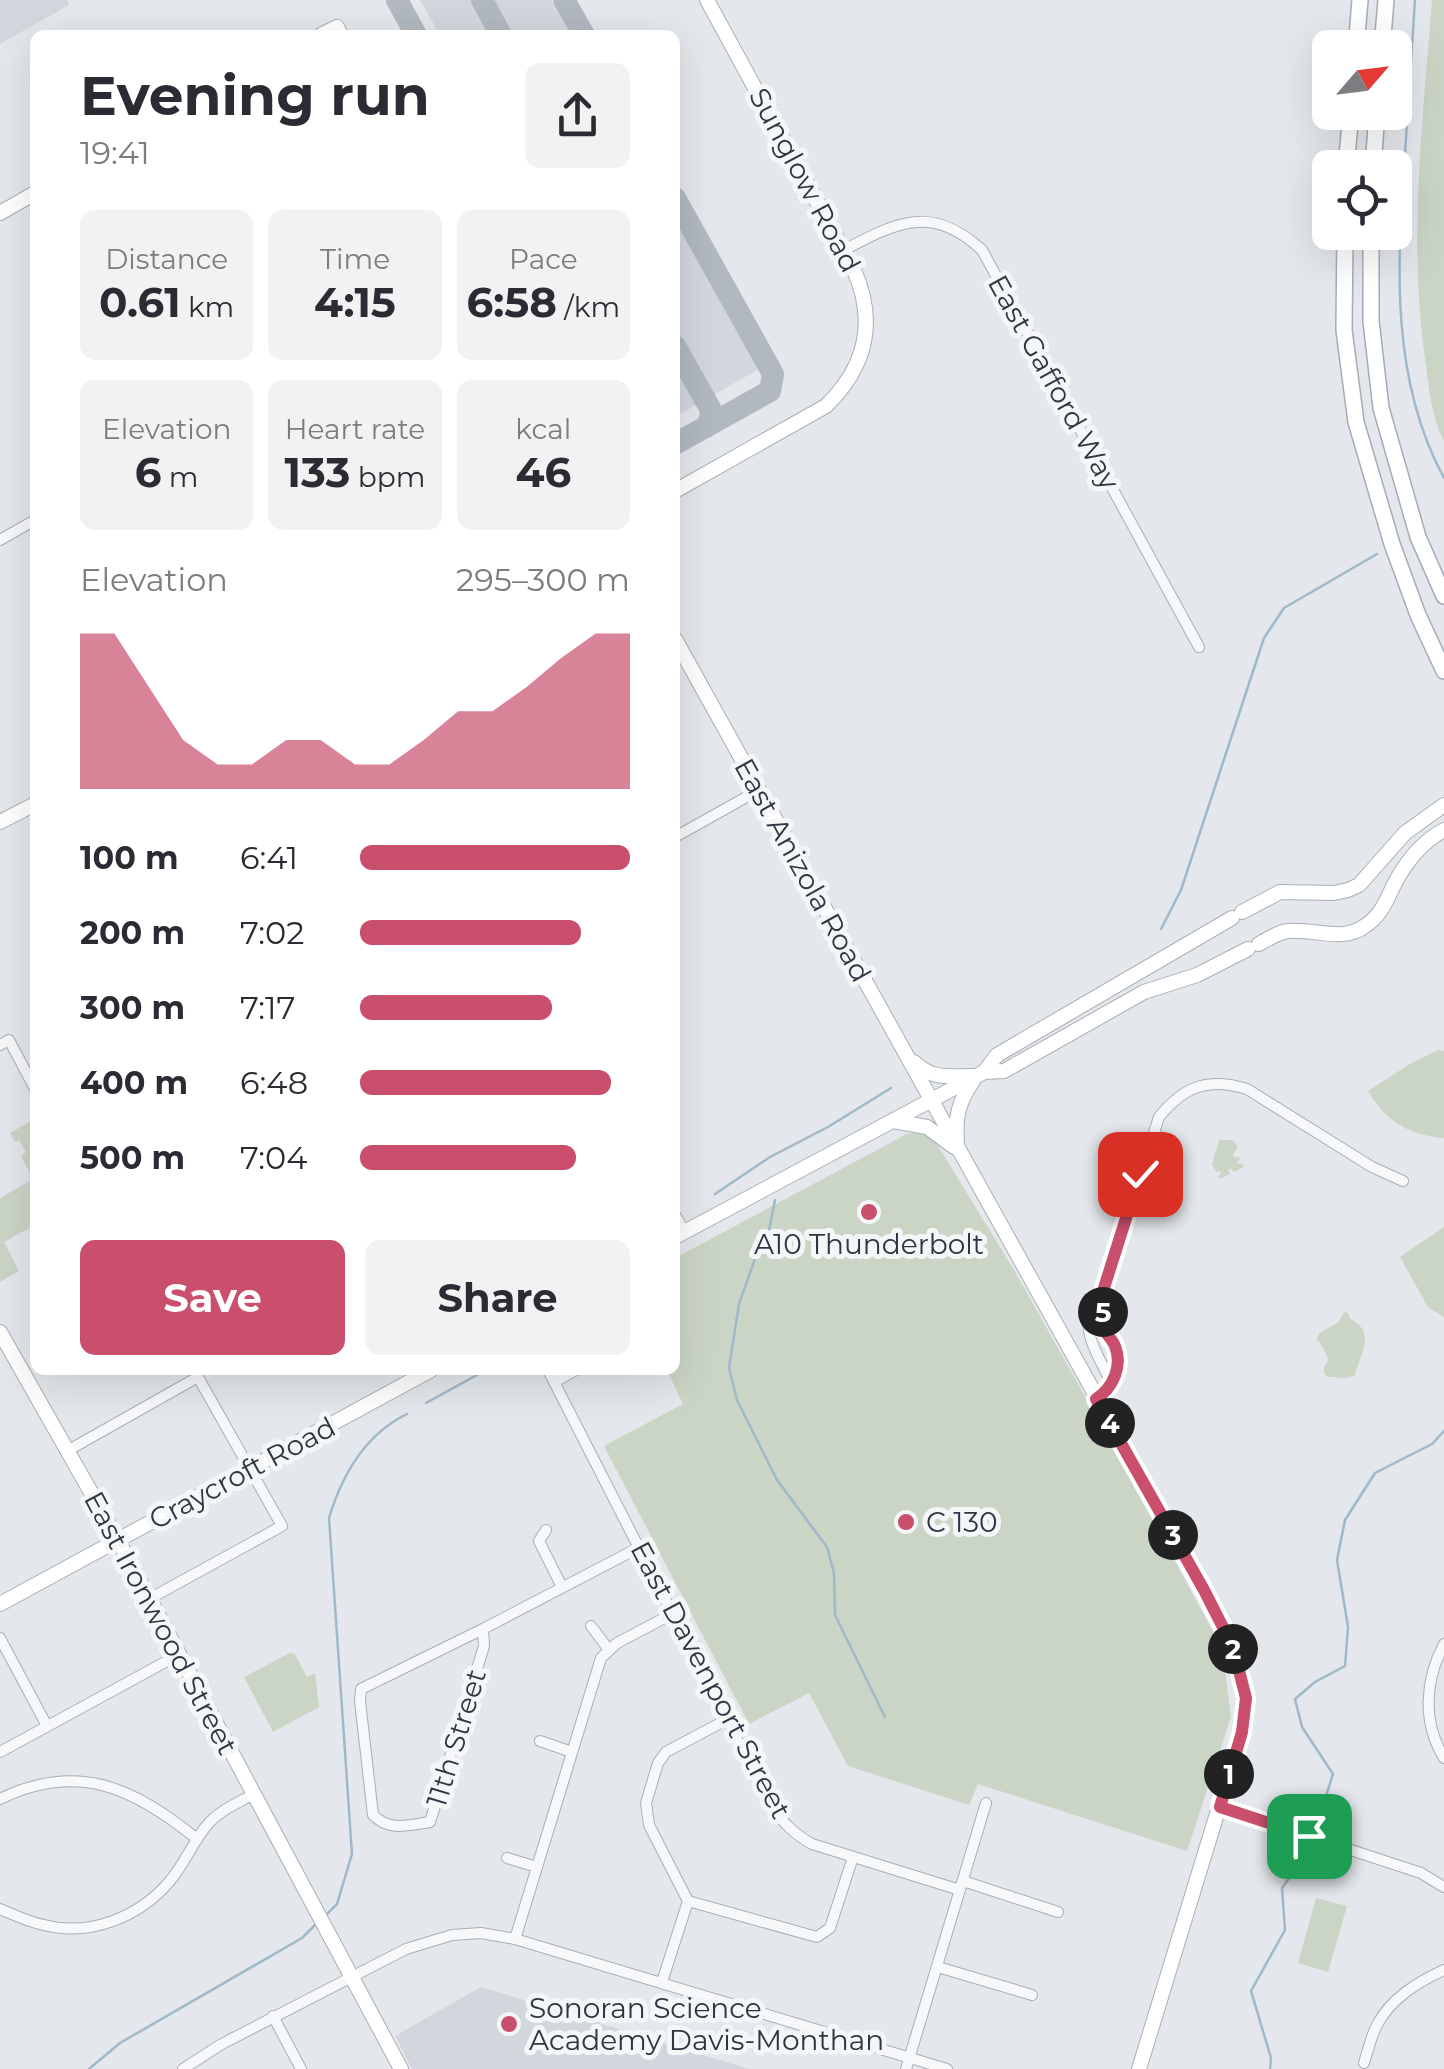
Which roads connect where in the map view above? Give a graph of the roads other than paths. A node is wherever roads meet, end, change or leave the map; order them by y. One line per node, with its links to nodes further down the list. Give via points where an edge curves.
1 (707, 0): 8 (street, Sunglow Road)
2 (1360, 0): 4 (main road)
3 (1386, 0): 5 (main road)
4 (1358, 30)
5 (1384, 30)
6 (30, 197): 7 (street)
7 (0, 213)
8 (844, 250): 11 (street, Sunglow Road, via 866,302 866,335 852,374 816,413); 15 (street, East Gafford Way, via 918,221 955,229 982,250)
9 (1345, 250): 17 (main road, via 1344,330 1356,422 1392,544)
10 (1371, 250): 14 (main road, via 1381,408 1418,538)
11 (680, 488)
12 (30, 523): 13 (street)
13 (0, 540)
14 (1444, 596)
15 (1199, 647)
16 (680, 648): 18 (street, East Anizola Road)
17 (1444, 670)
18 (758, 790): 23 (street); 27 (street, East Anizola Road)
19 (1444, 805): 24 (street)
20 (30, 807): 21 (street)
21 (0, 822)
22 (1444, 830): 25 (street, via 1415,853)
23 (680, 835)
24 (1392, 846): 25 (street, via 1397,858); 28 (street, via 1348,890 1267,898 997,1055)
25 (1386, 902): 28 (street, via 1352,933 1286,931 1197,975 1144,992 1004,1072)
26 (4, 1043): 29 (street)
27 (906, 1055): 28 (street, via 938,1076); 30 (street, East Anizola Road)
28 (980, 1074): 30 (street); 32 (street, via 955,1119)
29 (30, 1082)
30 (931, 1100): 31 (street); 32 (street, East Anizola Road)
31 (892, 1121): 32 (street, via 928,1126); 34 (street)
32 (959, 1150): 44 (street, East Anizola Road)
33 (1404, 1180): 35 (street, via 1247,1089 1210,1083 1193,1088 1159,1117)
34 (680, 1234)
35 (1104, 1288): 43 (street, via 1100,1325 1118,1363); 43 (street, via 1093,1300 1088,1327)
36 (0, 1332): 45 (street, East Ironwood Street)
37 (194, 1375): 45 (street)
38 (197, 1375): 46 (street)
39 (414, 1375): 46 (street, Craycroft Road)
40 (550, 1375): 42 (street, East Davenport Street)
41 (567, 1375): 42 (street)
42 (554, 1382): 49 (street, East Davenport Street)
43 (1111, 1383): 44 (street)
44 (1096, 1399): 69 (street, East Anizola Road, via 1233,1647 1246,1698)
45 (67, 1451): 48 (street, East Ironwood Street)
46 (250, 1469): 48 (street, Craycroft Road); 51 (street, via 282,1526)
47 (546, 1530): 50 (street, via 539,1541)
48 (118, 1540): 51 (street, East Ironwood Street); 52 (street, Craycroft Road)
49 (640, 1547): 50 (street, 11th Street); 53 (street, East Davenport Street)
50 (562, 1587): 55 (street, 11th Street)
51 (149, 1598): 59 (street, East Ironwood Street)
52 (0, 1604)
53 (674, 1613): 58 (street); 60 (street, East Davenport Street)
54 (590, 1626): 58 (street)
55 (483, 1630): 55 (street, 11th Street, via 360,1689 373,1815 380,1822 430,1822 484,1646)
56 (0, 1638): 61 (street)
57 (1444, 1644): 65 (street, via 1427,1705)
58 (608, 1650): 64 (street)
59 (178, 1655): 61 (street); 66 (street, East Ironwood Street)
60 (728, 1719): 71 (street, East Davenport Street, via 783,1822 812,1844); 76 (street, via 666,1752 646,1803 649,1825)
61 (47, 1726): 63 (street)
62 (540, 1742): 64 (street)
63 (0, 1752)
64 (572, 1752): 73 (street)
65 (1444, 1758)
66 (254, 1794): 70 (street, via 210,1822); 82 (street, East Ironwood Street)
67 (0, 1799): 70 (street, via 27,1786 78,1780 115,1788)
68 (986, 1803): 74 (street)
69 (1220, 1807): 75 (street, via 1421,1873); 92 (street, East Anizola Road)
70 (197, 1839): 77 (street, via 171,1880 118,1919 55,1927)
71 (853, 1857): 74 (street, East Davenport Street); 76 (street, via 830,1928 818,1937)
72 (507, 1858): 73 (street)
73 (537, 1867): 79 (street)
74 (961, 1886): 78 (street, East Davenport Street); 80 (street)
75 (1444, 1887)
76 (688, 1901): 83 (street)
77 (0, 1909)
78 (1058, 1912)
79 (514, 1939): 82 (street, via 452,1935); 83 (street)
80 (938, 1967): 84 (street); 86 (street)
81 (1444, 1970): 87 (street, via 1394,2000)
82 (351, 1976): 85 (street); 90 (street, East Ironwood Street)
83 (662, 1982): 86 (street)
84 (1032, 1995)
85 (274, 2016): 88 (street); 89 (street)
86 (908, 2063): 91 (street)
87 (1364, 2063)
88 (184, 2069)
89 (301, 2069)
90 (401, 2069)
91 (947, 2069)
92 (1139, 2069)

